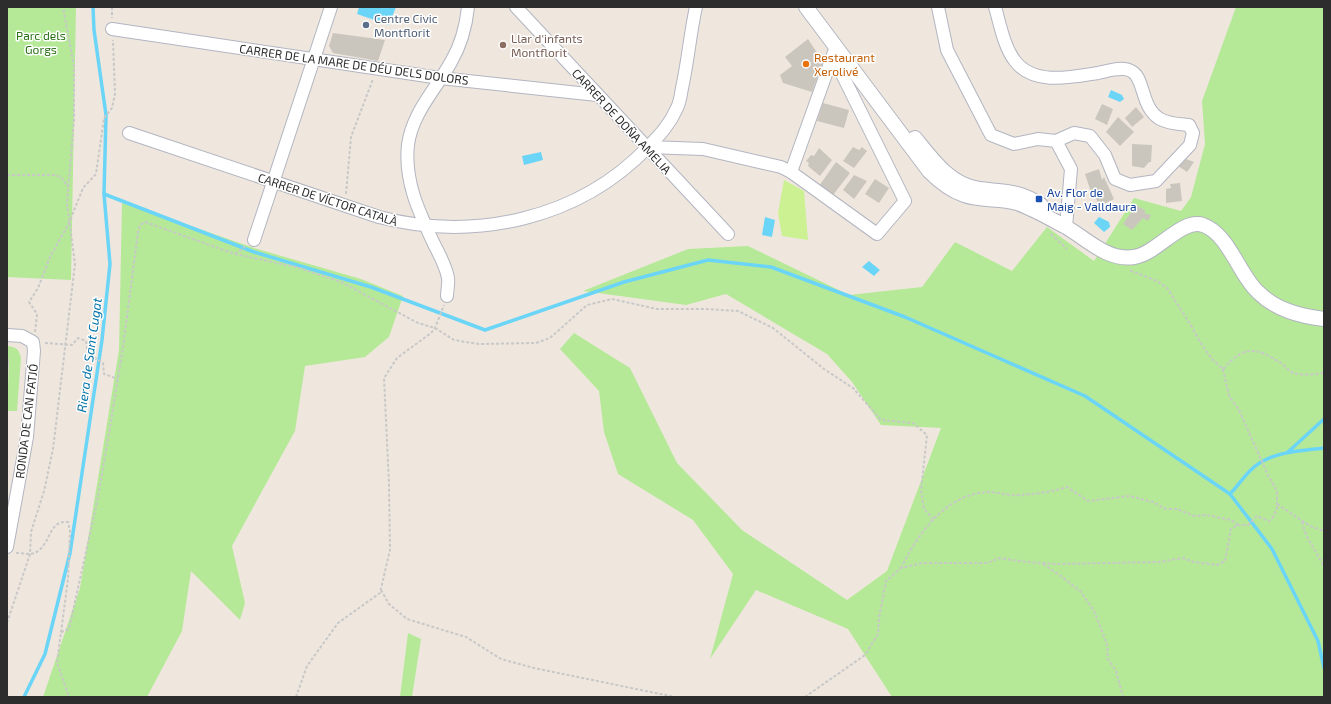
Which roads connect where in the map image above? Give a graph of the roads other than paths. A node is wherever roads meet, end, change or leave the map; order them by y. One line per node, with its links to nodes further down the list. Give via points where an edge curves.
1 (331, 7): 13 (street)
2 (468, 7): 14 (street, via 463,37)
3 (516, 7): 15 (street, CARRER DE DOÑA AMELIA)
4 (696, 7): 18 (street, CARRER DE VÍCTOR CATALÀ, via 688,64 678,107 664,131)
5 (806, 7): 12 (street)
6 (815, 7): 12 (street)
7 (938, 7): 17 (street, via 947,50 991,135 1014,144 1038,139)
8 (994, 7): 11 (street)
9 (1004, 7): 11 (street)
10 (112, 29): 13 (street, CARRER DE LA MARE DE DÉU DELS DOLORS)
11 (1002, 30): 17 (street, via 1015,61 1030,74 1052,78 1118,69 1131,70 1138,76 1149,110 1168,122 1190,125 1193,133 1190,145 1156,181 1130,185 1115,179 1105,155 1090,136 1074,133)
12 (836, 48): 19 (street); 19 (street, via 905,201 876,234); 22 (street, via 929,171 942,184 964,196 1017,203)
13 (314, 59): 14 (street, CARRER DE LA MARE DE DÉU DELS DOLORS); 20 (street)
14 (440, 78): 15 (street, CARRER DE LA MARE DE DÉU DELS DOLORS); 21 (street, via 413,124 408,144 408,165 413,196)
15 (597, 95): 18 (street, CARRER DE DOÑA AMELIA)
16 (129, 133): 20 (street, CARRER DE VÍCTOR CATALÀ)
17 (1056, 141): 22 (street, via 1071,169)
18 (648, 147): 19 (street, via 703,150 755,160); 21 (street, CARRER DE VÍCTOR CATALÀ, via 635,162 615,178 558,208 492,225); 23 (street, CARRER DE DOÑA AMELIA)
19 (791, 172)
20 (274, 182): 21 (street, CARRER DE VÍCTOR CATALÀ, via 405,224); 24 (street)
21 (425, 226): 25 (street, via 443,262 448,278)
22 (1066, 227): 26 (street, via 1099,249 1116,256 1134,257 1152,250 1186,226 1202,225 1216,234 1257,292 1270,303 1290,312)
23 (728, 234)
24 (254, 240)
25 (447, 296)
26 (1324, 319)
27 (7, 334): 28 (street, RONDA DE CAN FATJÓ, via 22,336 33,342 34,364 27,437)
28 (9, 528): 29 (street, RONDA DE CAN FATJÓ)
29 (11, 550)

